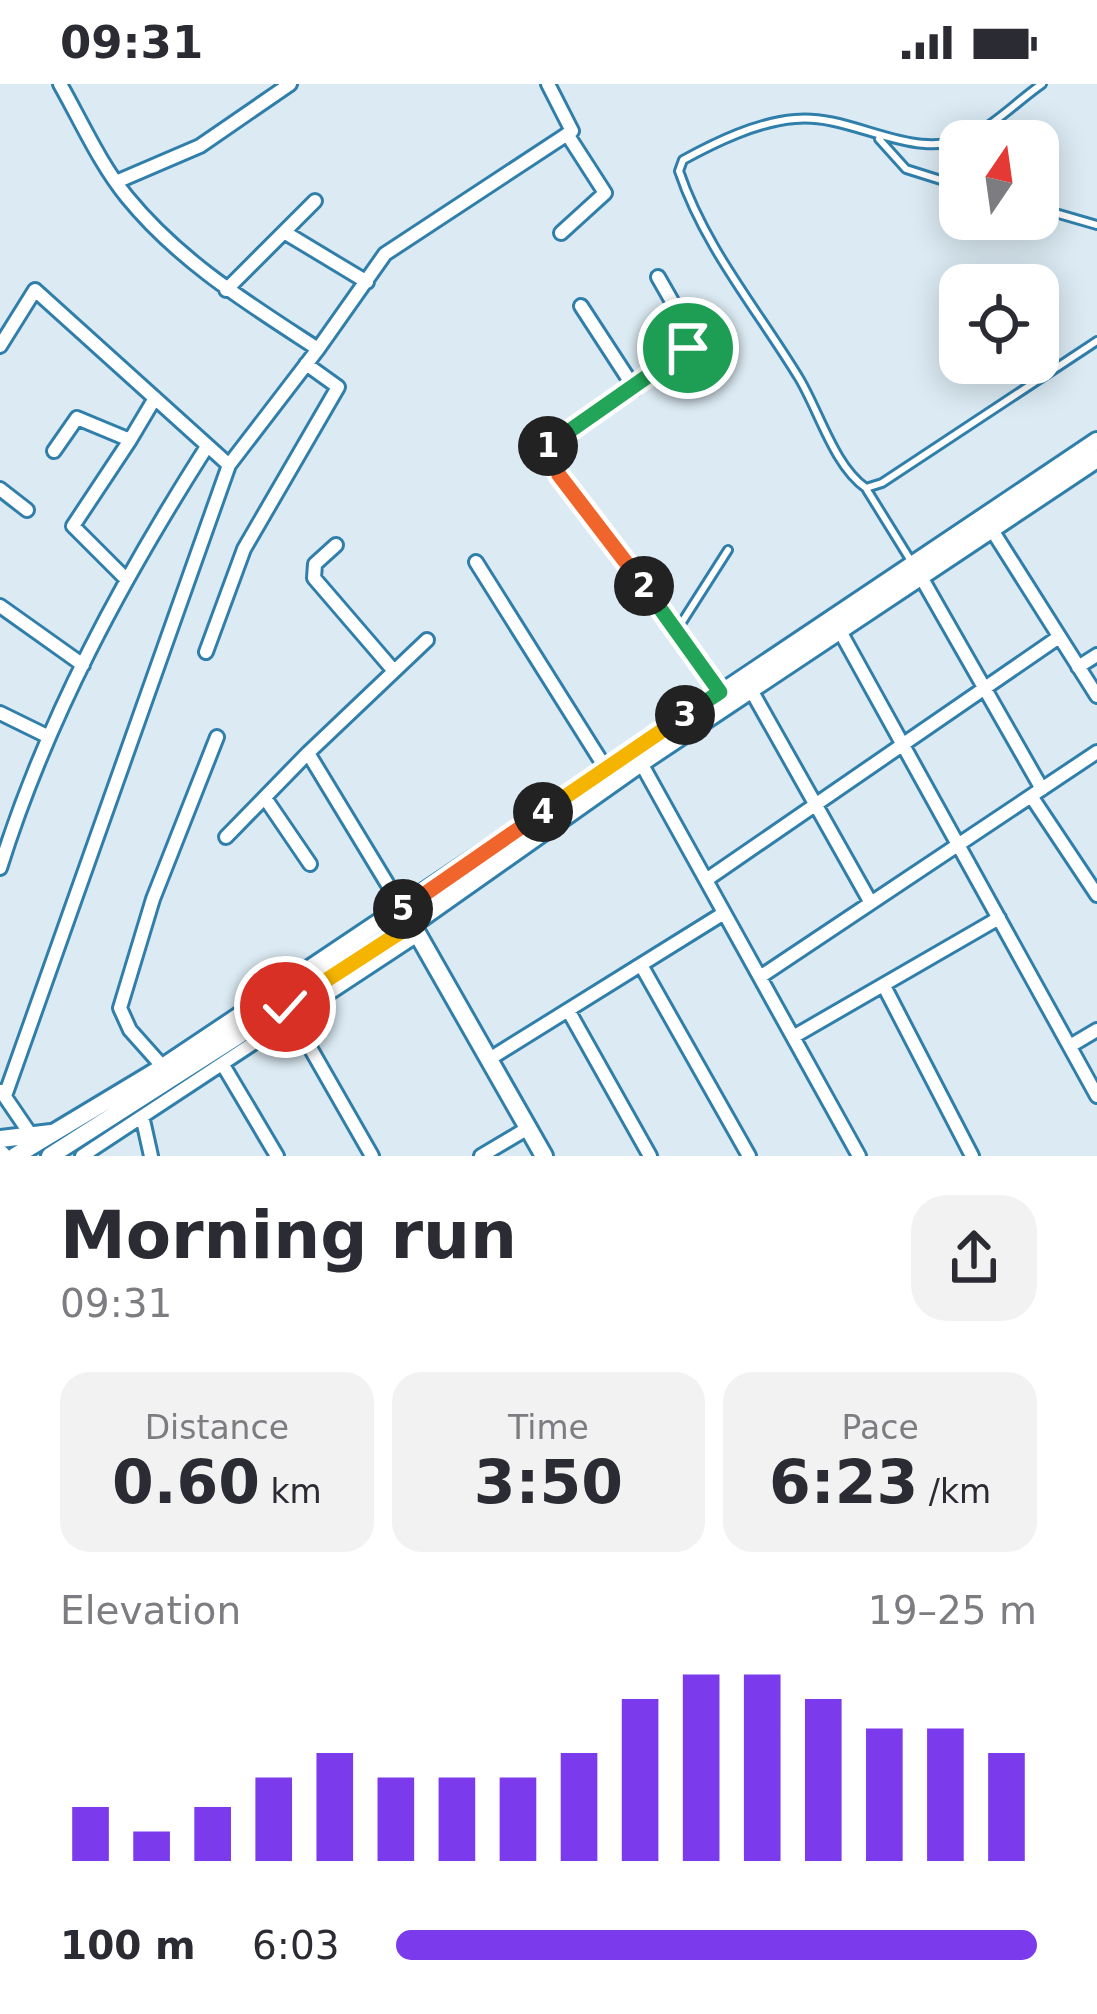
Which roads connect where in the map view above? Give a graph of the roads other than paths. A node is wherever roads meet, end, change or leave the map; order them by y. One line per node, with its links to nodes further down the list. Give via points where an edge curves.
1 (60, 84): 8 (street)
2 (290, 84): 8 (street, via 200,146)
3 (548, 84): 5 (street, via 572,124)
4 (1042, 84): 6 (lane, via 958,140)
5 (568, 134): 13 (street, via 605,194); 15 (street, via 394,248)
6 (877, 136): 7 (lane, via 896,164); 30 (lane, via 796,118 705,149 679,171 704,230)
7 (939, 179)
8 (116, 182): 16 (street)
9 (315, 201): 12 (street)
10 (1059, 214): 11 (lane)
11 (1097, 225)
12 (284, 232): 15 (street); 16 (street)
13 (561, 233)
14 (658, 277): 22 (street, via 690,341)
15 (367, 281): 20 (street)
16 (226, 290): 20 (street)
17 (581, 306): 22 (street)
18 (1097, 341): 30 (lane)
19 (0, 346): 23 (street, via 35,290)
20 (318, 349): 21 (street)
21 (306, 364): 29 (street); 44 (street, via 338,387 244,549)
22 (634, 389): 40 (street, via 547,448)
23 (155, 398): 24 (street); 26 (street)
24 (130, 440): 27 (street, via 77,418); 38 (street, via 73,526)
25 (1097, 441): 37 (street)
26 (206, 448): 29 (street); 38 (street)
27 (54, 452)
28 (1097, 459): 33 (street)
29 (229, 465): 86 (street)
30 (866, 488): 37 (lane)
31 (0, 489): 32 (street)
32 (27, 510)
33 (992, 530): 37 (street); 42 (street)
34 (336, 545): 48 (street, via 315,564 314,578)
35 (728, 550): 40 (lane)
36 (476, 562): 60 (street)
37 (917, 570): 41 (street); 49 (street); 51 (street)
38 (127, 580): 46 (street)
39 (0, 606): 46 (street)
40 (677, 630): 51 (street)
41 (841, 633): 50 (street); 56 (street)
42 (1059, 637): 47 (street); 49 (street)
43 (427, 640): 48 (street)
44 (206, 652)
45 (1097, 655): 47 (street)
46 (83, 665): 54 (street)
47 (1078, 667): 52 (street)
48 (394, 671): 58 (street)
49 (985, 688): 56 (street); 61 (street)
50 (752, 690): 59 (street); 63 (street)
51 (720, 692): 60 (street)
52 (1097, 697)
53 (0, 713): 54 (street)
54 (49, 737): 67 (street)
55 (217, 737): 85 (street, via 120,1008)
56 (902, 745): 63 (street); 65 (street)
57 (1097, 752): 61 (street)
58 (308, 753): 62 (street); 71 (street)
59 (641, 763): 68 (street); 74 (street)
60 (606, 769): 71 (street)
61 (1036, 792): 65 (street); 69 (street)
62 (265, 797): 64 (street); 66 (street)
63 (815, 805): 68 (street); 70 (street)
64 (226, 837)
65 (958, 845): 70 (street); 73 (street)
66 (310, 864)
67 (0, 868)
68 (706, 880): 72 (street)
69 (1097, 895)
70 (871, 903): 76 (street)
71 (402, 908): 74 (street); 85 (street)
72 (724, 913): 75 (street); 76 (street)
73 (999, 918): 77 (street); 82 (street)
74 (416, 929): 83 (street); 84 (street); 94 (street)
75 (641, 964): 78 (street); 102 (street)
76 (760, 977): 81 (street)
77 (884, 986): 81 (street); 104 (street)
78 (568, 1010): 83 (street); 101 (street)
79 (300, 1030): 98 (street)
80 (1097, 1030): 82 (street)
81 (794, 1037): 103 (street)
82 (1070, 1046): 87 (street)
83 (490, 1058): 89 (street)
84 (223, 1065): 88 (street); 97 (street)
85 (163, 1067): 90 (street)
86 (3, 1092): 91 (street)
87 (1097, 1096)
88 (143, 1120): 95 (street); 96 (street)
89 (528, 1128): 99 (street); 100 (street)
90 (63, 1131): 91 (street); 93 (street)
91 (31, 1135): 92 (street)
92 (0, 1139)
93 (15, 1156)
94 (50, 1156)
95 (82, 1156)
96 (151, 1156)
97 (277, 1156)
98 (371, 1156)
99 (481, 1156)
100 (544, 1156)
101 (650, 1156)
102 (749, 1156)
103 (860, 1156)
104 (972, 1156)

